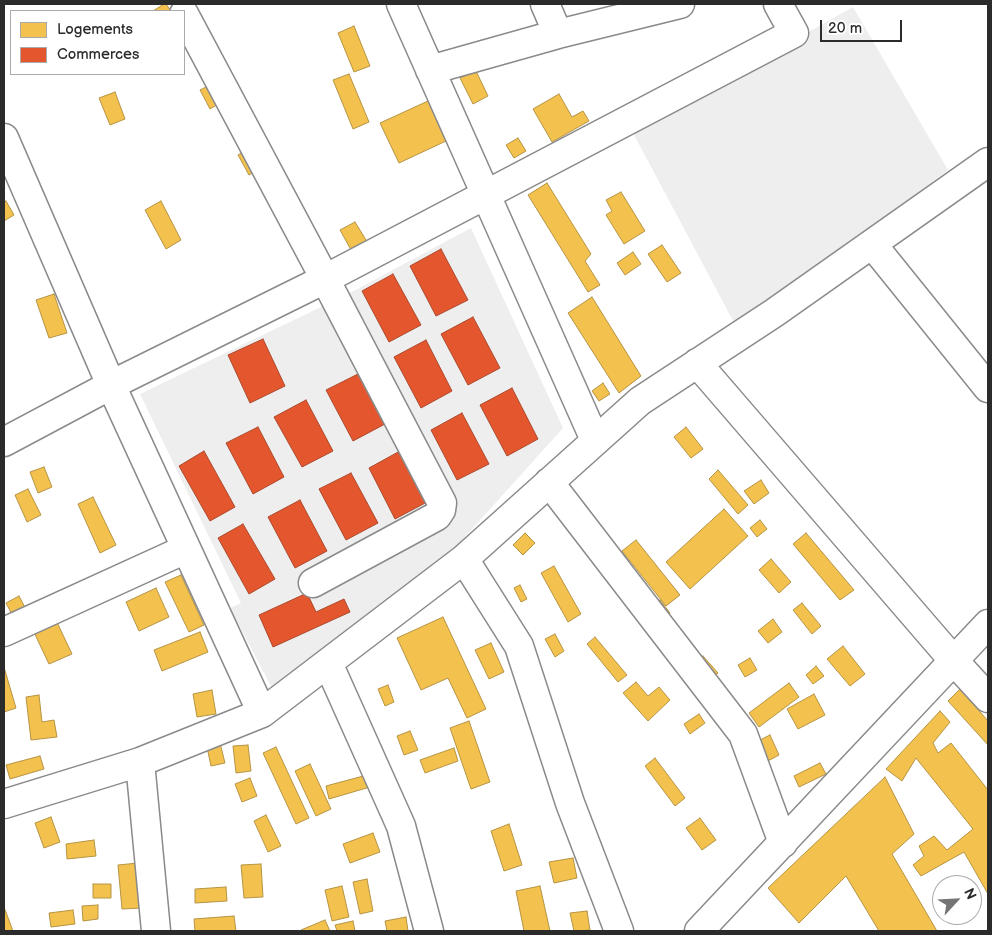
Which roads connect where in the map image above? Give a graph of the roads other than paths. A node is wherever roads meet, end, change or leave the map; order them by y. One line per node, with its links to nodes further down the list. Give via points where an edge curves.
1 (401, 4): 7 (street)
2 (545, 4): 6 (street)
3 (680, 4): 6 (street)
4 (778, 4): 10 (street, via 794,33)
5 (185, 16): 12 (street)
6 (558, 34): 7 (street)
7 (430, 70): 10 (street)
8 (4, 138): 14 (street)
9 (988, 162): 11 (street)
10 (486, 195): 12 (street); 16 (street)
11 (872, 244): 13 (street); 15 (street)
12 (325, 279): 14 (street); 21 (street, via 442,503 437,516)
13 (698, 363): 16 (street, via 640,401); 24 (street)
14 (111, 385): 17 (street); 19 (street)
15 (988, 388)
16 (595, 440): 18 (street)
17 (4, 442)
18 (549, 482): 20 (street); 30 (street, via 743,734)
19 (186, 549): 23 (street); 27 (street)
20 (464, 559): 25 (street); 34 (street, via 519,646 570,803)
21 (313, 583)
22 (988, 624): 24 (street)
23 (4, 632)
24 (954, 661): 26 (street); 30 (street)
25 (328, 662): 27 (street); 33 (street, via 401,826)
26 (988, 698)
27 (262, 713): 28 (street)
28 (140, 762): 29 (street); 32 (street)
29 (4, 804)
30 (783, 843): 31 (street)
31 (705, 929)
32 (156, 931)
33 (429, 931)
34 (619, 931)

